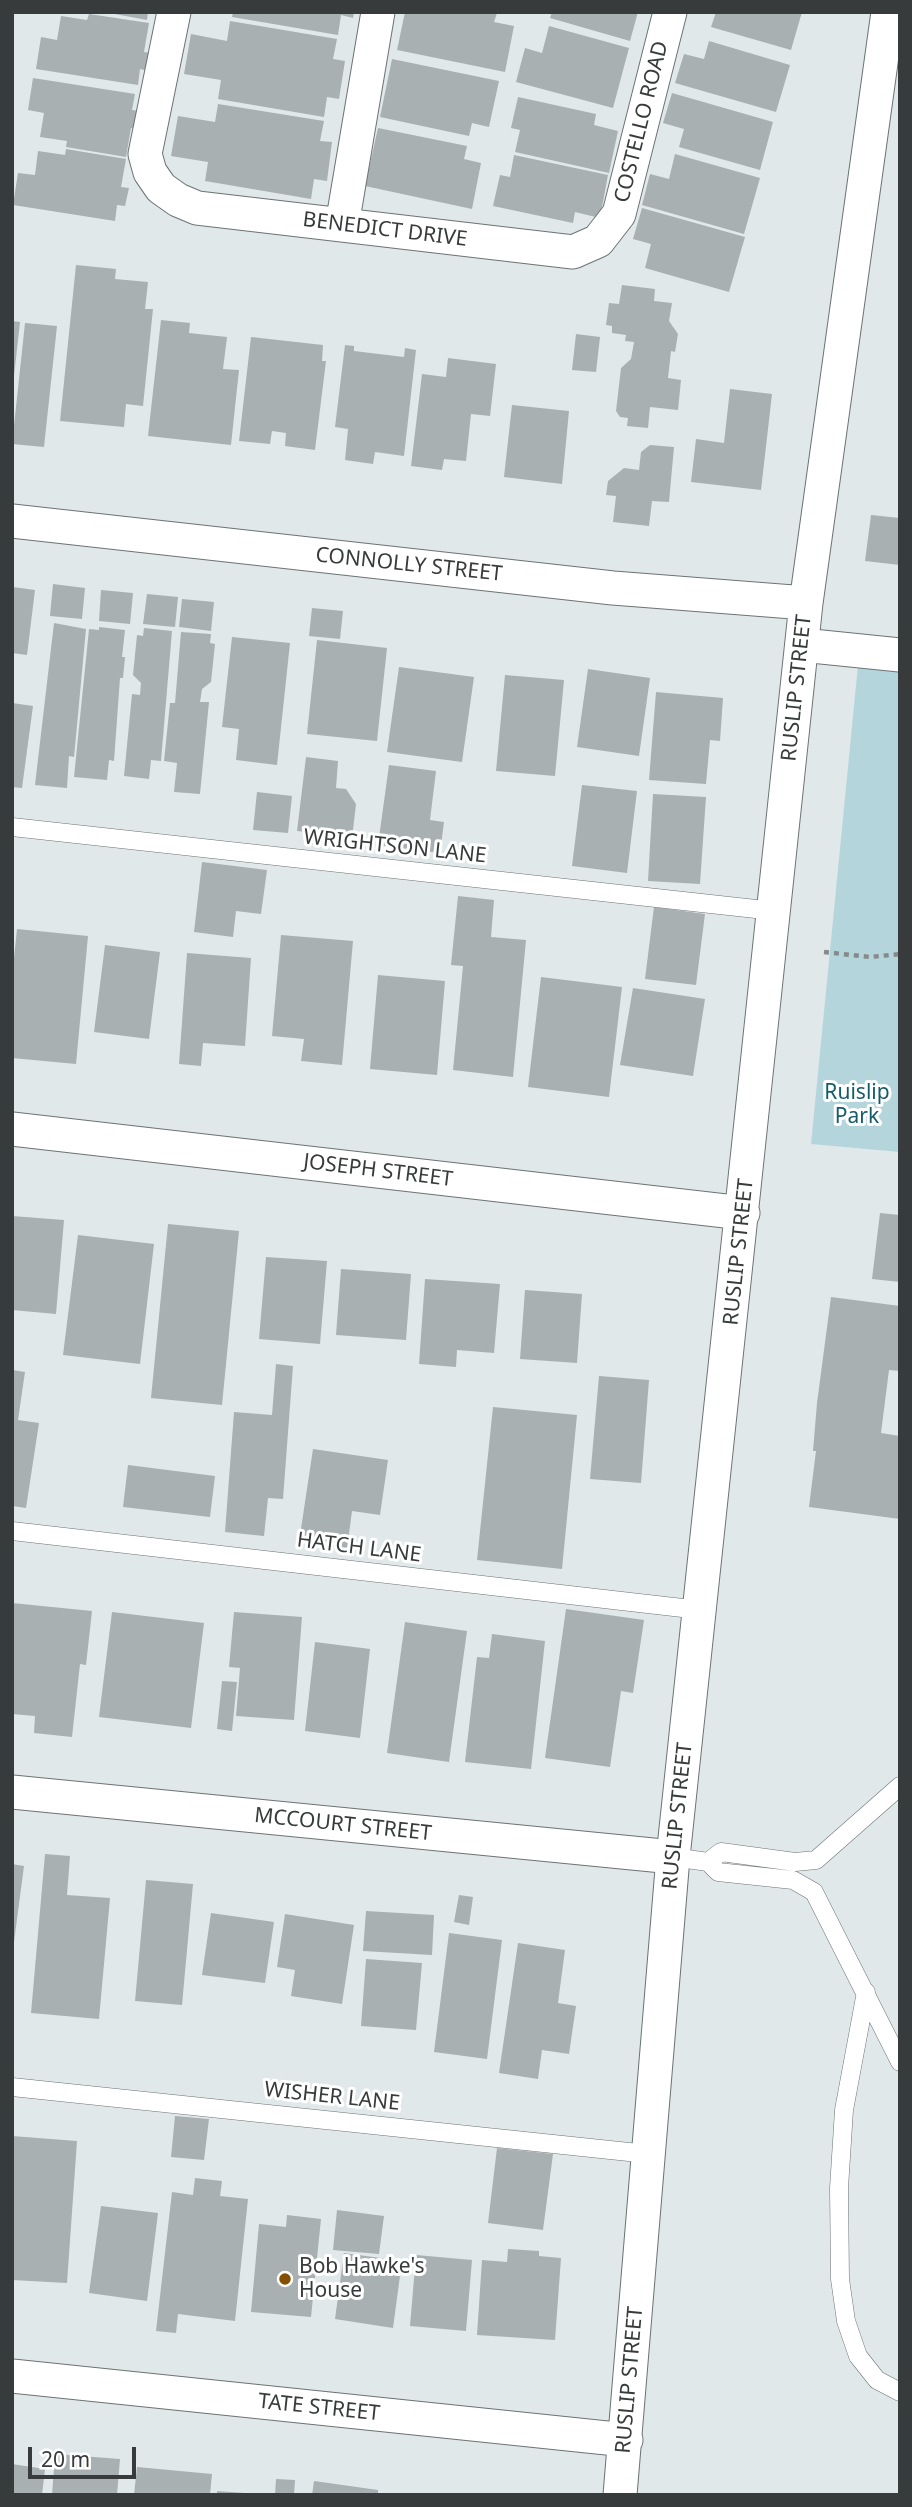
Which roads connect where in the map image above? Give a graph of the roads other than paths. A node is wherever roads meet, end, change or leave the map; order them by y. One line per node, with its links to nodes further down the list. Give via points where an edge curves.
1 (174, 12): 6 (street, BENEDICT DRIVE, via 145,154 161,188 197,208)
2 (377, 12): 6 (street)
3 (670, 12): 7 (street, COSTELLO ROAD, via 619,214 598,241)
4 (888, 12): 5 (street, RUSLIP STREET)
5 (890, 75): 9 (street, RUSLIP STREET)
6 (342, 225): 7 (street, BENEDICT DRIVE)
7 (573, 252)
8 (12, 521): 9 (street, CONNOLLY STREET, via 613,588)
9 (806, 603): 10 (street, RUSLIP STREET)
10 (802, 645): 11 (street); 13 (street, RUSLIP STREET)
11 (900, 655)
12 (12, 828): 13 (lane, WRIGHTSON LANE)
13 (774, 911): 15 (street, RUSLIP STREET)
14 (12, 1129): 15 (street, JOSEPH STREET)
15 (743, 1213): 17 (street, RUSLIP STREET)
16 (12, 1531): 17 (lane, HATCH LANE)
17 (700, 1610): 20 (street, RUSLIP STREET)
18 (900, 1786): 21 (lane, via 816,1860 721,1852)
19 (12, 1792): 20 (street, MCCOURT STREET)
20 (673, 1857): 21 (lane); 25 (street, RUSLIP STREET)
21 (708, 1862): 22 (lane, via 718,1872 793,1880 814,1892)
22 (866, 1992): 23 (lane); 27 (lane, via 844,2110 840,2279 846,2321 858,2356 877,2381)
23 (900, 2062)
24 (12, 2087): 25 (lane, WISHER LANE)
25 (648, 2154): 28 (street, RUSLIP STREET)
26 (12, 2376): 28 (street, TATE STREET)
27 (900, 2392)
28 (626, 2440): 29 (street, RUSLIP STREET)
29 (620, 2495)

